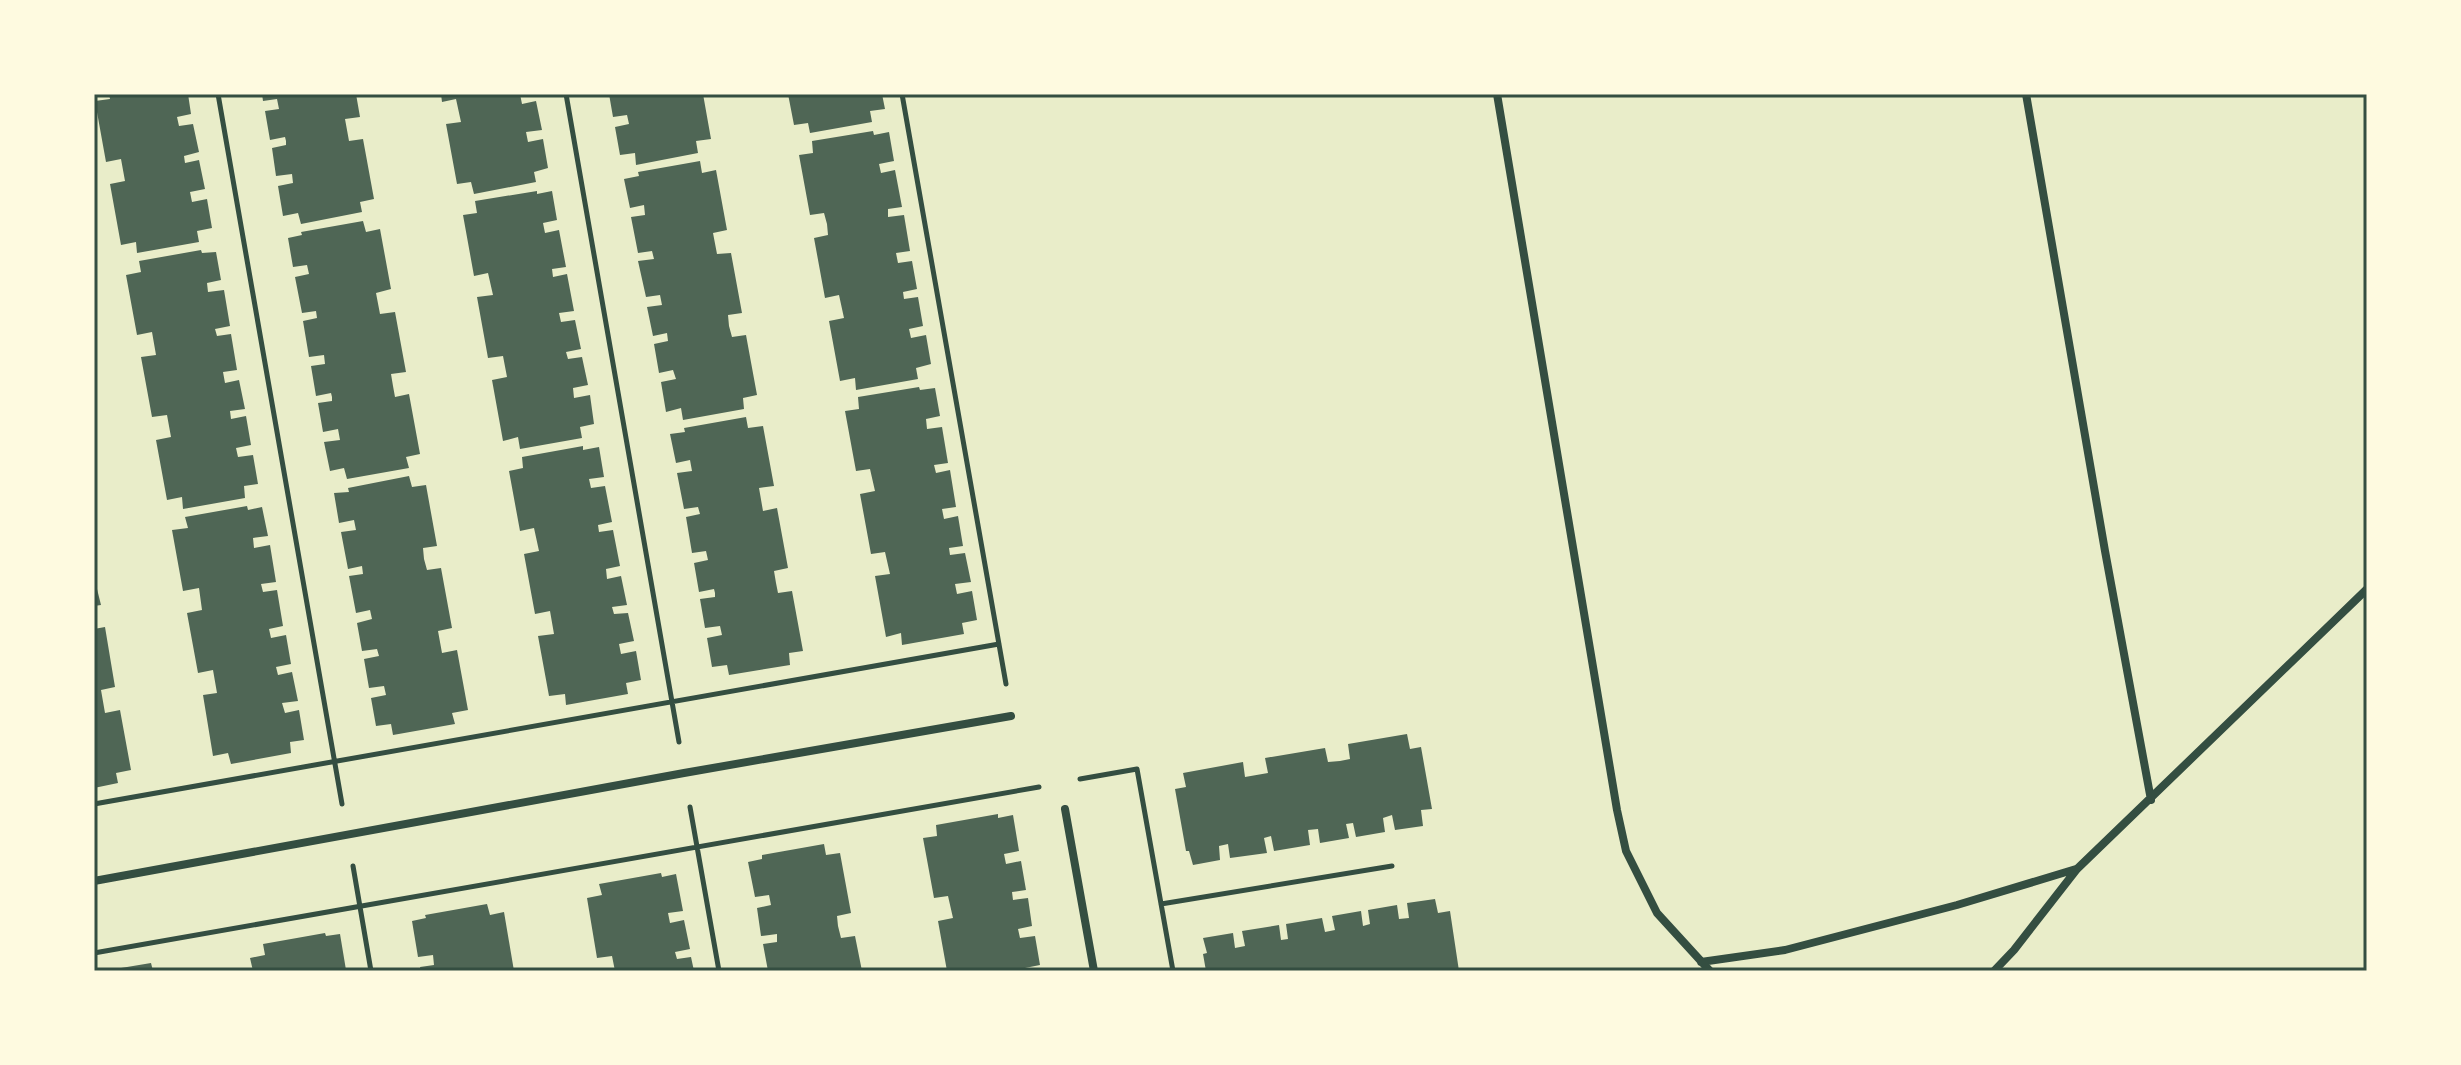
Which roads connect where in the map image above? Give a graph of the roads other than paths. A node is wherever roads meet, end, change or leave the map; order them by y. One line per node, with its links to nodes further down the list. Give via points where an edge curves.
1 (1497, 94): 9 (street, via 1626,851 1657,913)
2 (2026, 94): 5 (street)
3 (2367, 589): 5 (street)
4 (1011, 716): 8 (street)
5 (2151, 800): 7 (street)
6 (1065, 809): 10 (street)
7 (2077, 869): 9 (street, via 1785,950); 12 (street)
8 (94, 881)
9 (1701, 962): 11 (street)
10 (1094, 971)
11 (1710, 971)
12 (1994, 971)

